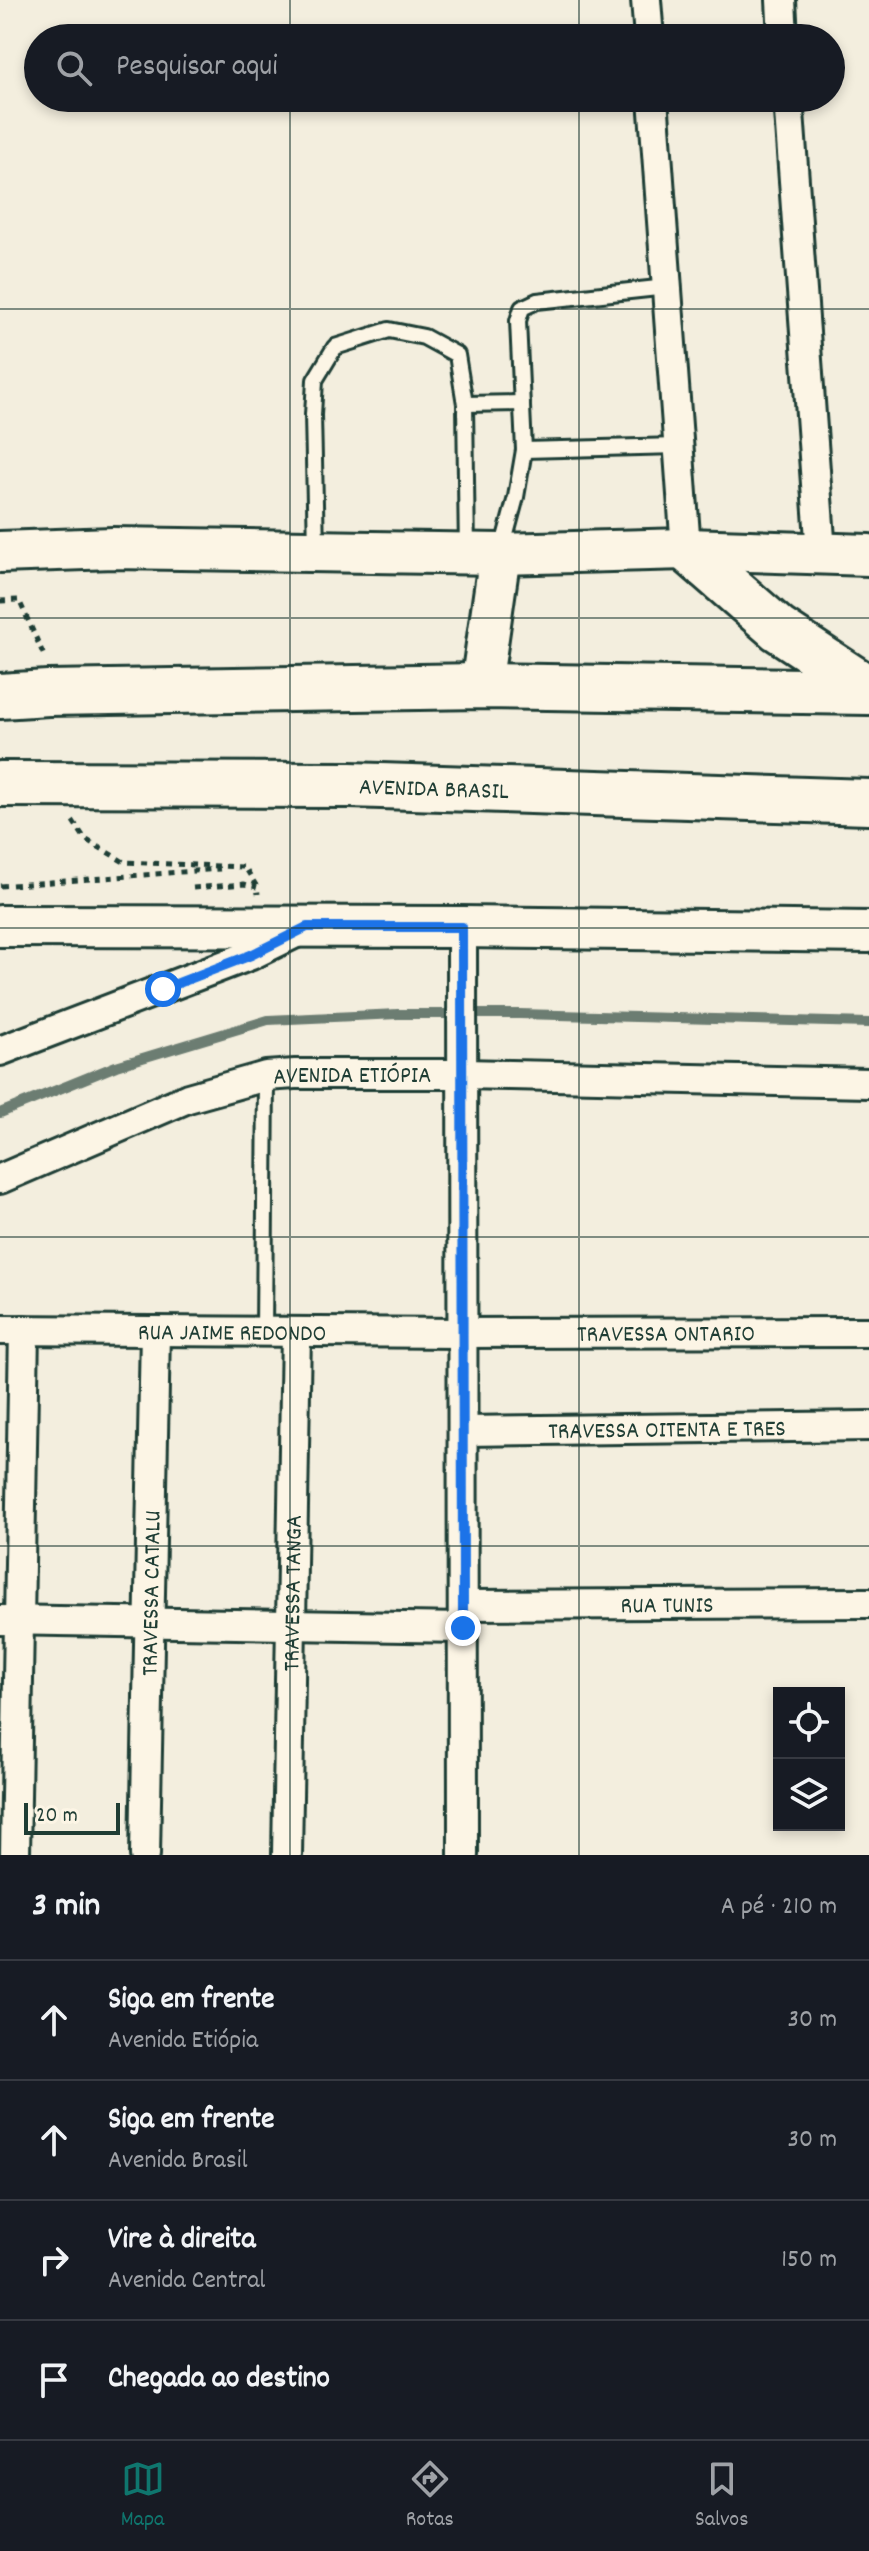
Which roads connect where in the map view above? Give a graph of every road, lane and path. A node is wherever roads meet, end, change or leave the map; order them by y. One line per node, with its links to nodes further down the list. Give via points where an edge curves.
1 (646, 0): 3 (street)
2 (781, 0): 4 (street)
3 (648, 24)
4 (782, 24)
5 (654, 112): 7 (street)
6 (789, 112): 16 (street)
7 (667, 287): 8 (lane, via 537,301 522,308); 10 (street)
8 (522, 403): 9 (lane); 11 (lane)
9 (465, 404): 13 (lane, via 457,355 424,337 389,330 335,347 315,380); 15 (lane)
10 (678, 446): 11 (lane); 12 (street)
11 (524, 450): 15 (lane, via 516,497)
12 (686, 549): 15 (street); 16 (street); 20 (highway, via 778,629)
13 (316, 551): 14 (street); 15 (street)
14 (0, 552)
15 (484, 553): 19 (street)
16 (821, 553): 17 (street)
17 (869, 555)
18 (0, 601): 21 (path, via 19,600 45,657)
19 (481, 686): 20 (highway); 21 (highway)
20 (869, 690)
21 (48, 693): 22 (highway)
22 (0, 696)
23 (62, 783): 24 (highway, AVENIDA BRASIL); 25 (highway, AVENIDA BRASIL, via 350,785); 26 (path, via 64,806 85,839 124,862)
24 (0, 784)
25 (869, 802)
26 (245, 867): 28 (path); 29 (path)
27 (244, 884): 29 (path)
28 (0, 886)
29 (257, 887): 31 (path)
30 (0, 926): 31 (street)
31 (260, 927): 32 (street)
32 (307, 927): 34 (street); 35 (street, via 251,955)
33 (869, 932): 34 (street)
34 (462, 947): 36 (street)
35 (0, 1051)
36 (463, 1074): 37 (street, AVENIDA ETIÓPIA); 38 (street, AVENIDA ETIÓPIA); 45 (street)
37 (266, 1076): 39 (street, AVENIDA ETIÓPIA, via 188,1098); 42 (lane)
38 (869, 1083)
39 (0, 1179)
40 (12, 1330): 41 (street, RUA JAIME REDONDO); 50 (street)
41 (155, 1331): 42 (street, RUA JAIME REDONDO); 51 (street, TRAVESSA CATALU)
42 (264, 1332): 43 (street, RUA JAIME REDONDO)
43 (296, 1332): 45 (street, RUA JAIME REDONDO); 52 (street, TRAVESSA TANGA)
44 (869, 1332): 45 (street, TRAVESSA ONTARIO)
45 (463, 1333): 47 (street)
46 (869, 1426): 47 (street, TRAVESSA OITENTA E TRES)
47 (463, 1431): 49 (street)
48 (869, 1603): 49 (street, RUA TUNIS)
49 (463, 1617): 52 (street, RUA TUNIS); 56 (street)
50 (9, 1621): 51 (street, RUA TUNIS); 53 (street)
51 (150, 1623): 52 (street, RUA TUNIS); 54 (street, TRAVESSA CATALU)
52 (291, 1626): 55 (street, TRAVESSA TANGA)
53 (15, 1855)
54 (145, 1855)
55 (287, 1855)
56 (463, 1855)

